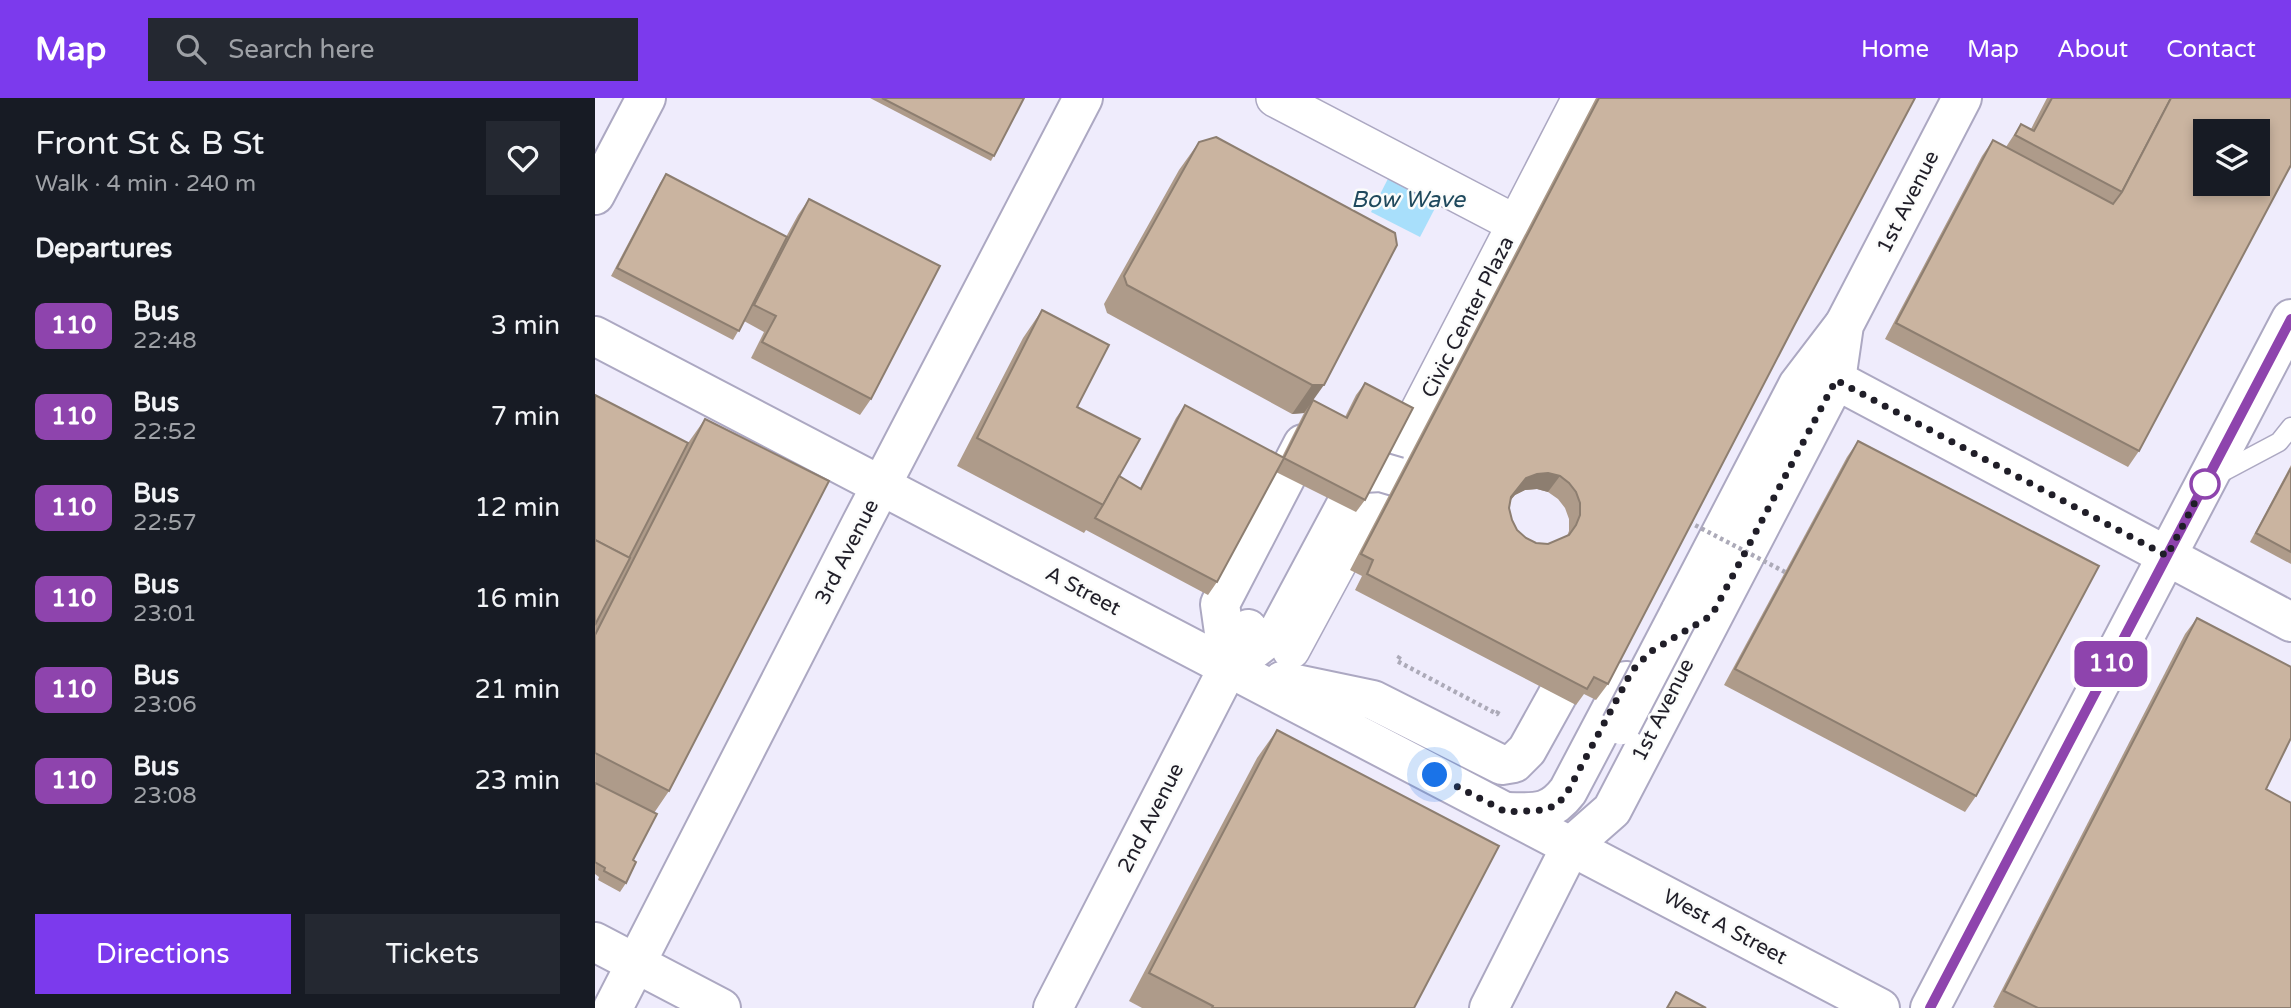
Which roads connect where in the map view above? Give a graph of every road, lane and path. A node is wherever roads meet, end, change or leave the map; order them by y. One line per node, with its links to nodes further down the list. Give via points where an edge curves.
1 (1083, 98): 16 (main road, 3rd Avenue)
2 (1275, 98): 7 (street, Civic Center Plaza)
3 (1581, 98): 7 (street)
4 (1962, 98): 9 (main road, 1st Avenue)
5 (638, 104): 6 (main road)
6 (595, 195)
7 (1516, 224): 23 (street, Civic Center Plaza, via 1408,434)
8 (2291, 319): 15 (main road)
9 (1844, 325): 11 (main road, 1st Avenue); 31 (main road, bridge, via 1798,385 1586,794)
10 (595, 336): 16 (main road, A Street)
11 (1836, 380): 19 (main road); 21 (main road, 1st Avenue)
12 (2291, 427): 15 (lane, via 2279,442)
13 (1303, 444): 25 (main road, via 1220,604)
14 (1398, 477): 23 (main road, bridge, via 1381,471 1363,473)
15 (2206, 481): 19 (main road)
16 (881, 485): 25 (main road, A Street); 33 (main road, 3rd Avenue)
17 (1318, 493): 23 (main road, via 1263,620)
18 (1689, 522): 20 (path, bridge)
19 (2167, 556): 22 (main road); 39 (main road)
20 (1785, 572)
21 (1712, 615): 30 (main road, via 1650,652 1632,671 1558,804 1538,811); 31 (main road, 1st Avenue, via 1612,810)
22 (2291, 622)
23 (1273, 636): 25 (main road)
24 (1400, 656): 26 (path, via 1398,661)
25 (1229, 668): 27 (main road, via 1373,700 1502,765 1514,763 1527,751); 30 (main road, A Street); 36 (main road, 2nd Avenue)
26 (1447, 687): 28 (path); 29 (path, via 1497,714)
27 (1557, 695)
28 (1442, 698)
29 (1500, 708)
30 (1506, 812): 31 (main road, A Street)
31 (1571, 846): 37 (main road, 1st Avenue); 38 (main road, West A Street)
32 (595, 942): 33 (main road)
33 (636, 964): 34 (main road, 3rd Avenue); 35 (main road)
34 (613, 1008)
35 (722, 1008)
36 (1053, 1008)
37 (1489, 1008)
38 (1879, 1008)
39 (1930, 1008)

